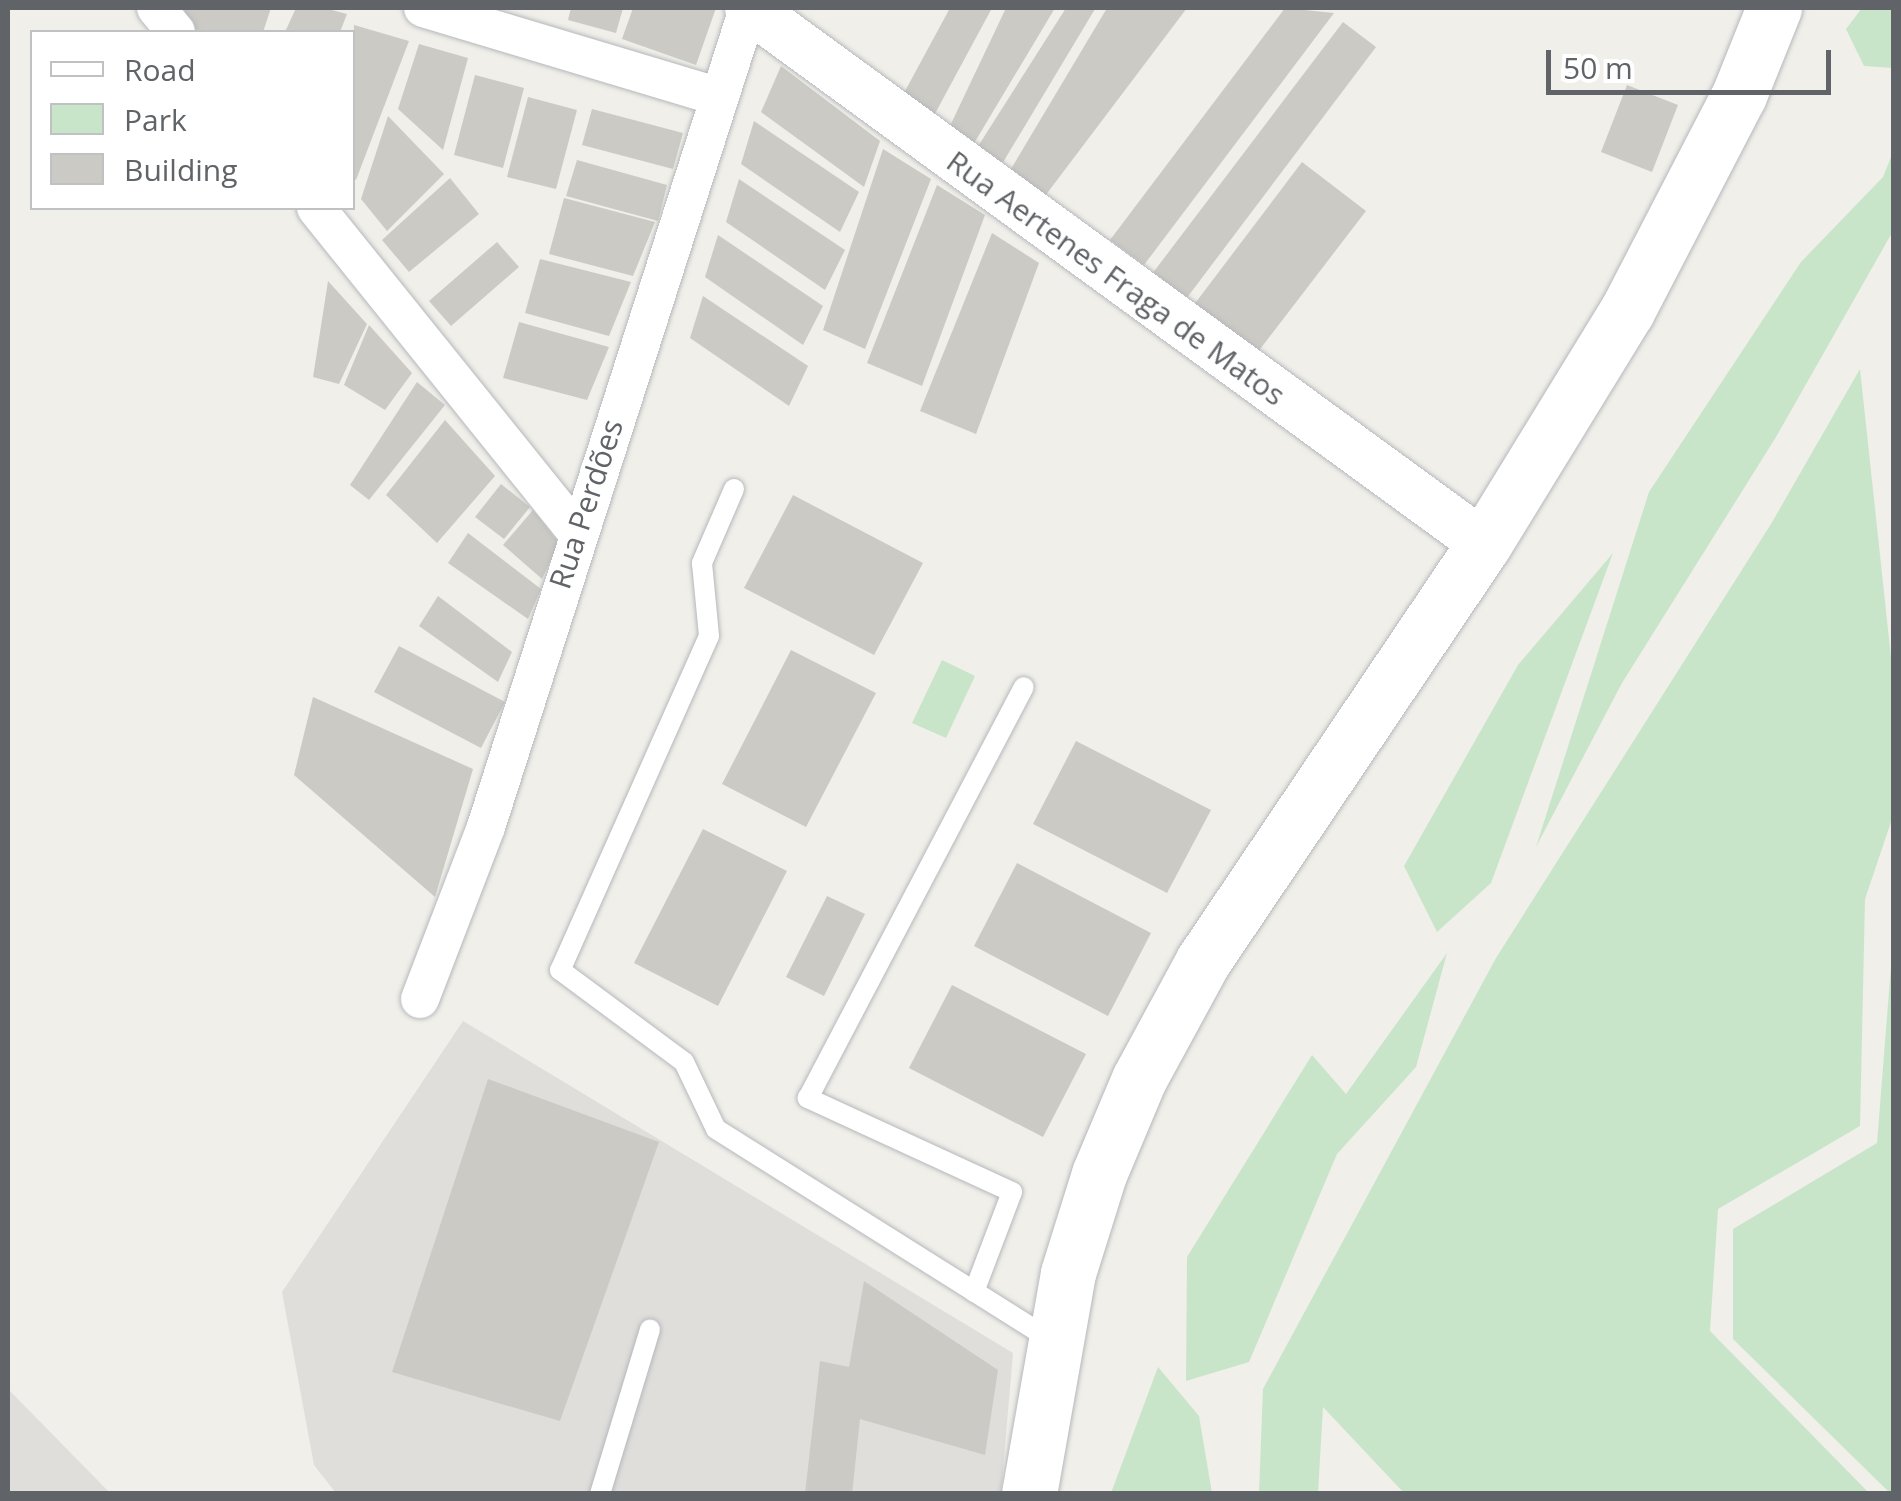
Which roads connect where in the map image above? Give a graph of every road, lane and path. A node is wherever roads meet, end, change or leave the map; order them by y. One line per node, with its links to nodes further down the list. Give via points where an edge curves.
1 (156, 8): 5 (street)
2 (423, 8): 6 (street)
3 (1774, 8): 10 (main road, via 1739,95 1627,311)
4 (748, 10): 6 (street, Rua Perdões); 10 (street, Rua Aertenes Fraga de Matos)
5 (174, 30)
6 (719, 97): 9 (street, Rua Perdões)
7 (318, 210): 9 (street)
8 (734, 489): 13 (lane, via 702,564 709,636 560,970 684,1062 716,1129)
9 (576, 531): 12 (street, Rua Perdões, via 486,827)
10 (1484, 544): 15 (main road, via 1202,962 1099,1174)
11 (1024, 687): 13 (lane, via 808,1098 1012,1192)
12 (420, 999)
13 (974, 1292): 15 (lane)
14 (650, 1329): 16 (lane)
15 (1054, 1342): 17 (main road)
16 (600, 1494)
17 (1029, 1494)

